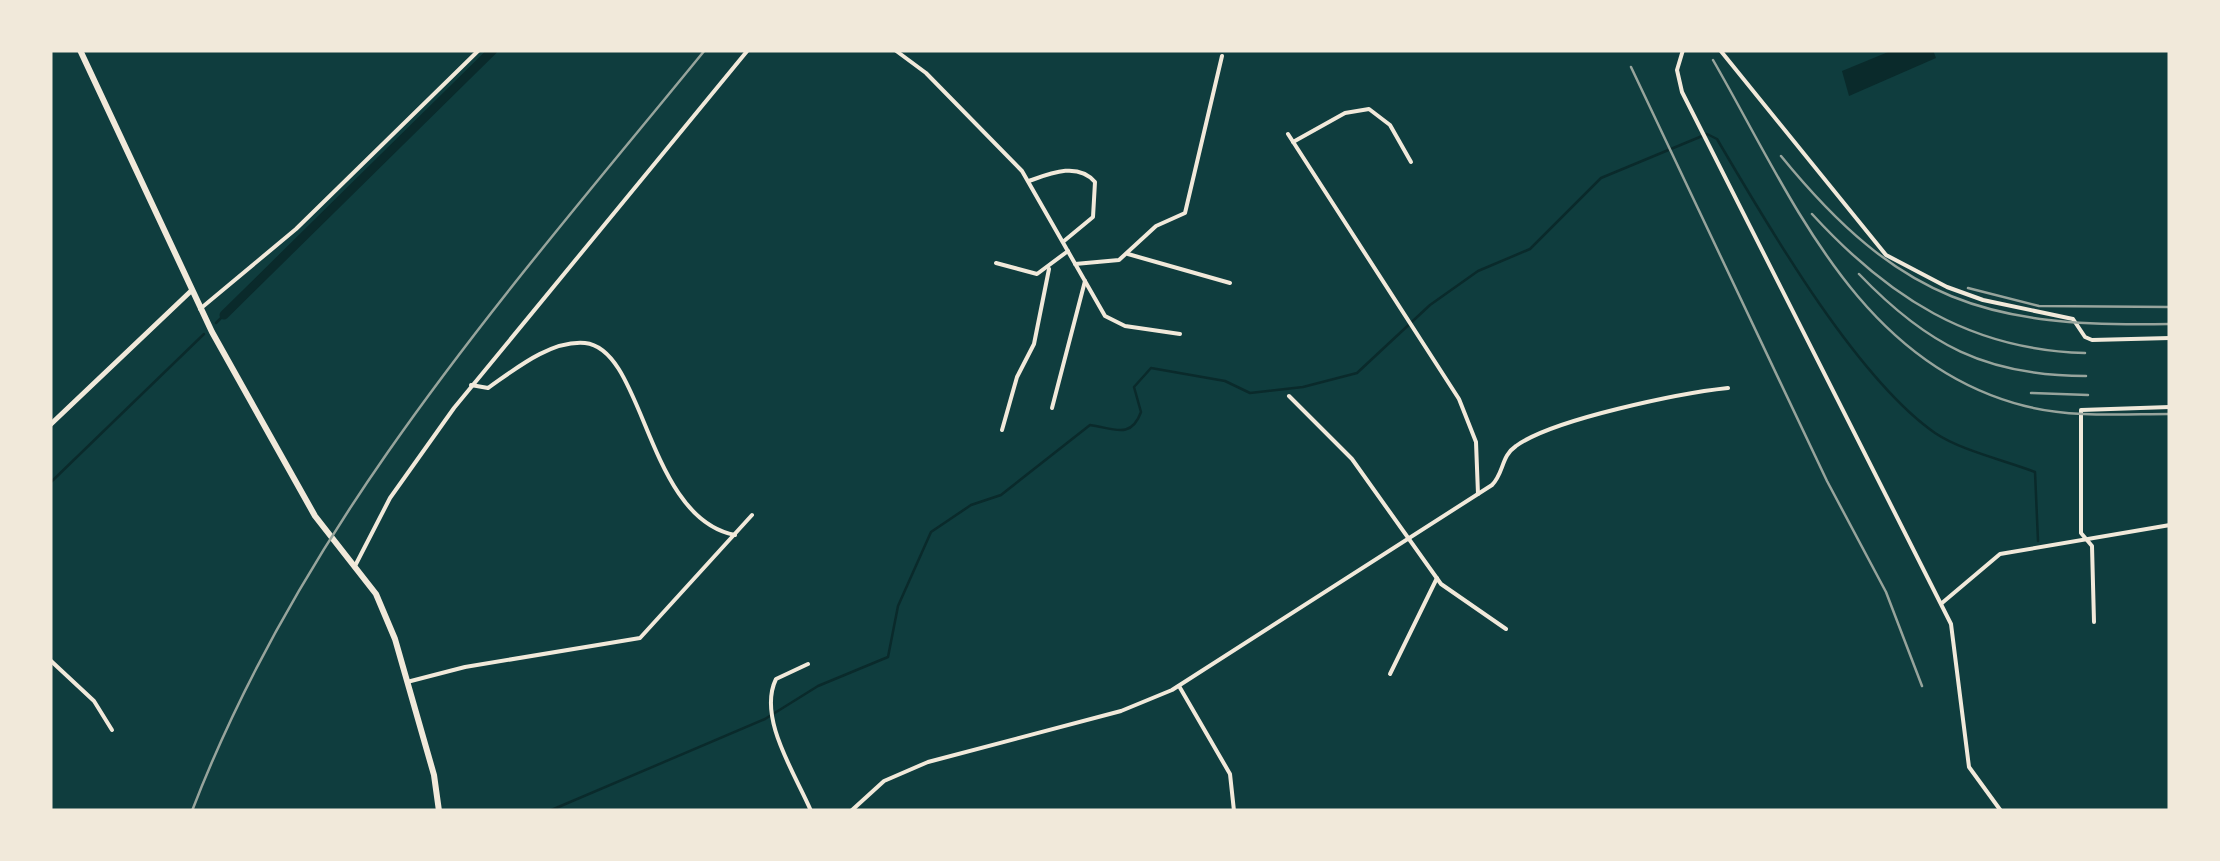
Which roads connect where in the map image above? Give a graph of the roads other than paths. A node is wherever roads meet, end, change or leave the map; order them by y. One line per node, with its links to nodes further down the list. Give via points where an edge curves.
1 (80, 50): 20 (main road)
2 (479, 50): 21 (street, via 296,229)
3 (748, 50): 24 (street)
4 (895, 50): 11 (street, via 982,126)
5 (1684, 50): 39 (street, via 1679,83)
6 (1720, 50): 23 (street, via 1886,255 1965,294 2073,319 2092,340)
7 (1222, 56): 14 (street, via 1185,213 1156,226)
8 (1288, 134): 9 (street)
9 (1293, 142): 10 (street, via 1345,114 1370,109 1390,125); 31 (street, via 1472,424)
10 (1411, 162)
11 (1029, 181): 12 (street); 12 (street, via 1068,170 1095,182 1093,218)
12 (1063, 243): 13 (street)
13 (1068, 251): 16 (street); 17 (street)
14 (1128, 254): 16 (street); 19 (street)
15 (996, 263): 17 (street, via 1028,274)
16 (1074, 264): 18 (street)
17 (1049, 268): 30 (street, via 1034,344)
18 (1085, 281): 22 (street, via 1112,322); 28 (street)
19 (1230, 283)
20 (191, 291): 21 (main road); 29 (street)
21 (200, 309): 37 (main road, via 315,516)
22 (1180, 334)
23 (2170, 338)
24 (472, 386): 34 (street, via 488,388 520,364 554,351 581,343 597,347 622,376 691,512); 37 (street, via 390,498)
25 (1728, 388): 31 (street, via 1558,426 1516,446 1503,460 1500,478)
26 (1289, 396): 35 (street, via 1352,459)
27 (2170, 406): 36 (street, via 2081,410 2081,532)
28 (1052, 408)
29 (50, 425)
30 (1002, 430)
31 (1478, 494): 35 (street)
32 (752, 515): 34 (street)
33 (2170, 525): 36 (street)
34 (736, 535): 45 (street, via 634,641)
35 (1409, 538): 38 (street); 46 (street)
36 (2087, 540): 39 (street, via 1993,557); 40 (street)
37 (356, 564): 45 (main road, via 376,594)
38 (1436, 578): 41 (street); 44 (street)
39 (1942, 603): 52 (street, via 1957,650 1969,766)
40 (2094, 622)
41 (1506, 629)
42 (51, 664): 47 (street, via 94,702)
43 (808, 664): 49 (street, via 776,679 770,712)
44 (1390, 674)
45 (407, 682): 48 (main road)
46 (1179, 686): 50 (street, via 1121,711 928,762 884,781); 51 (street, via 1230,774)
47 (112, 730)
48 (439, 811)
49 (811, 811)
50 (851, 811)
51 (1234, 811)
52 (2001, 811)

